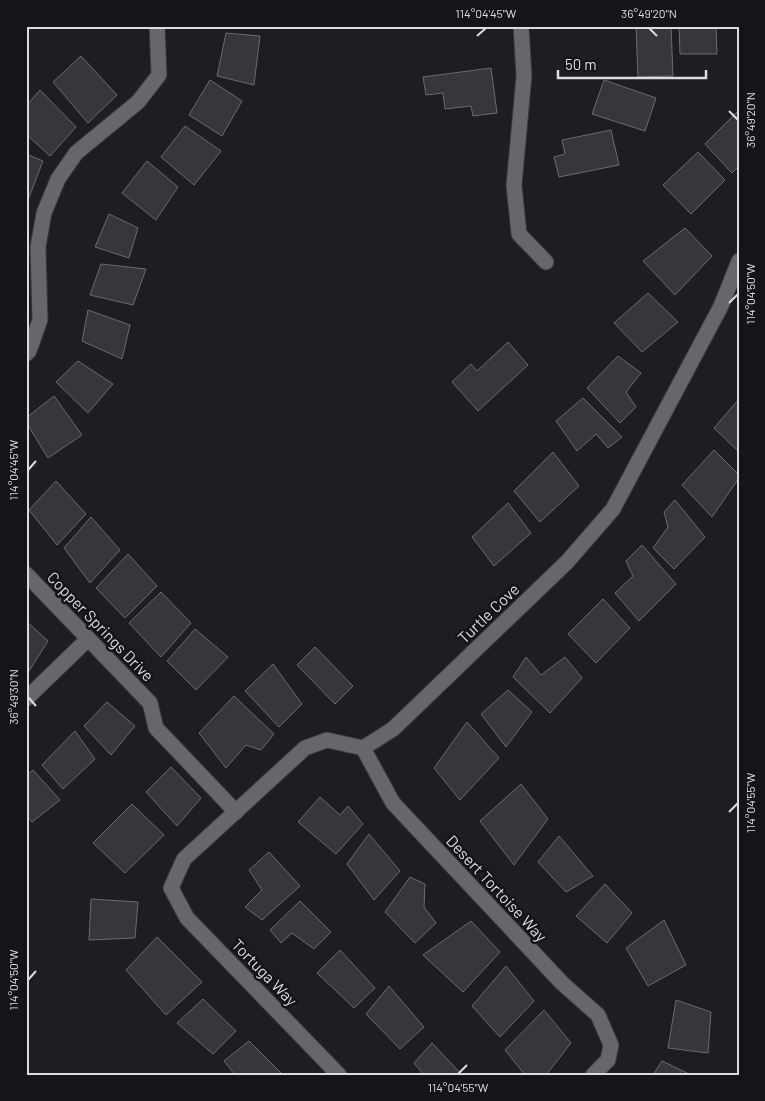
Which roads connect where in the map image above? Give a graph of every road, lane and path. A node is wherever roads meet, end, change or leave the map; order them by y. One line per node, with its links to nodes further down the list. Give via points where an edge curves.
1 (157, 26): 5 (street, via 159,75 138,102 76,153 58,179 44,213 38,247 40,320)
2 (521, 26): 4 (street, via 524,76 514,185 519,234)
3 (739, 261): 9 (street, Turtle Cove, via 721,306 613,509 567,562 414,709 392,729)
4 (546, 262)
5 (26, 354)
6 (26, 574): 7 (street, Copper Springs Drive)
7 (88, 639): 8 (street); 10 (street, Copper Springs Drive, via 150,703 156,728)
8 (26, 698)
9 (363, 748): 10 (street, via 327,740 305,748); 12 (street, Desert Tortoise Way, via 394,803 562,983 598,1015 611,1045 608,1060)
10 (236, 812): 11 (street, Tortuga Way, via 184,859 171,888 187,918)
11 (339, 1075)
12 (593, 1075)

